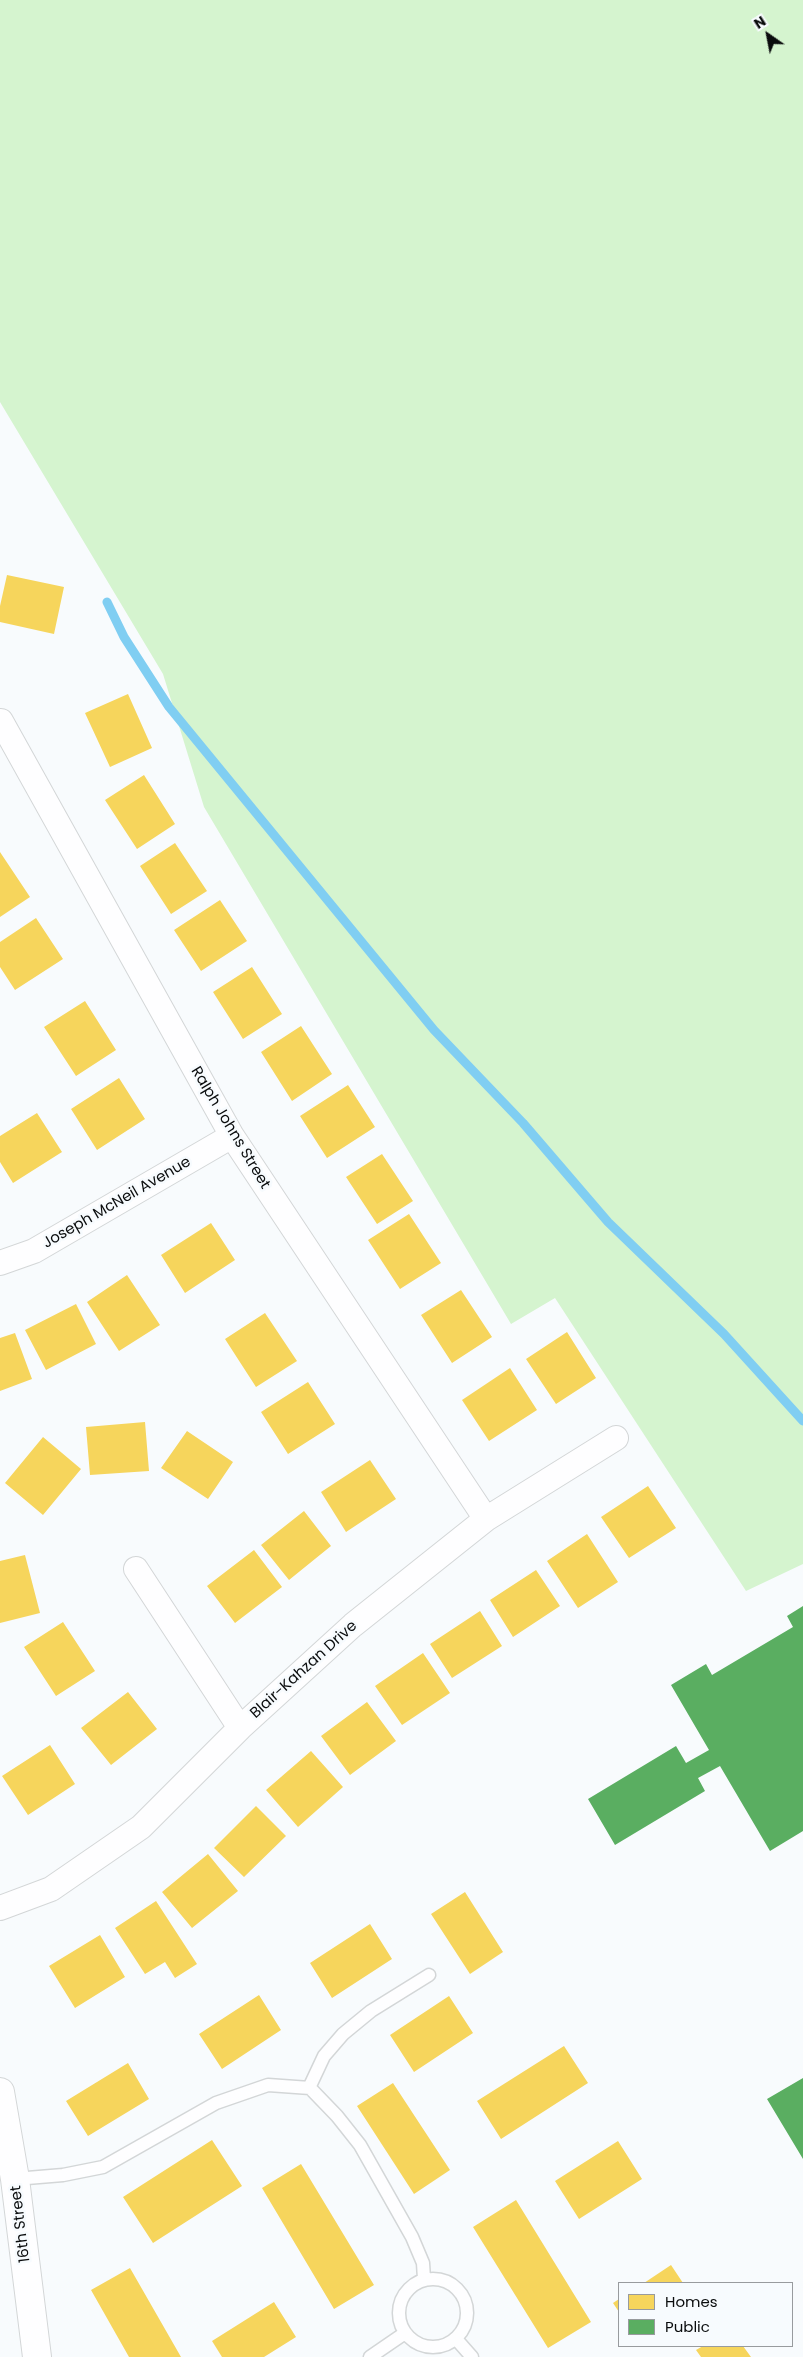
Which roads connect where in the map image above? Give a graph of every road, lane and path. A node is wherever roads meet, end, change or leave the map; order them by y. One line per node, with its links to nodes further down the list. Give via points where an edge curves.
1 (1, 721): 2 (street, Ralph Johns Street)
2 (232, 1136): 3 (street, Joseph McNeil Avenue, via 34,1251); 5 (street, Ralph Johns Street)
3 (0, 1263)
4 (616, 1438): 5 (street, Blair-Kahzan Drive)
5 (486, 1519): 7 (street, Blair-Kahzan Drive, via 353,1625)
6 (136, 1569): 7 (street)
7 (240, 1728): 8 (street, Blair-Kahzan Drive, via 141,1827 51,1889)
8 (0, 1908)
9 (429, 1974): 10 (lane, via 371,2010 343,2034 324,2056)
10 (309, 2088): 12 (lane, via 268,2085 216,2103 103,2167 63,2175); 13 (lane, via 360,2145 412,2237 423,2263)
11 (0, 2092): 12 (street, 16th Street)
12 (15, 2179): 16 (street, 16th Street)
13 (424, 2279): 14 (lane, via 406,2290 400,2303 399,2318); 15 (lane, via 441,2278 453,2284 463,2296 468,2312 465,2329)
14 (405, 2333): 15 (lane, via 416,2343 431,2348); 17 (lane)
15 (457, 2340): 18 (lane)
16 (37, 2357)
17 (370, 2357)
18 (472, 2357)

